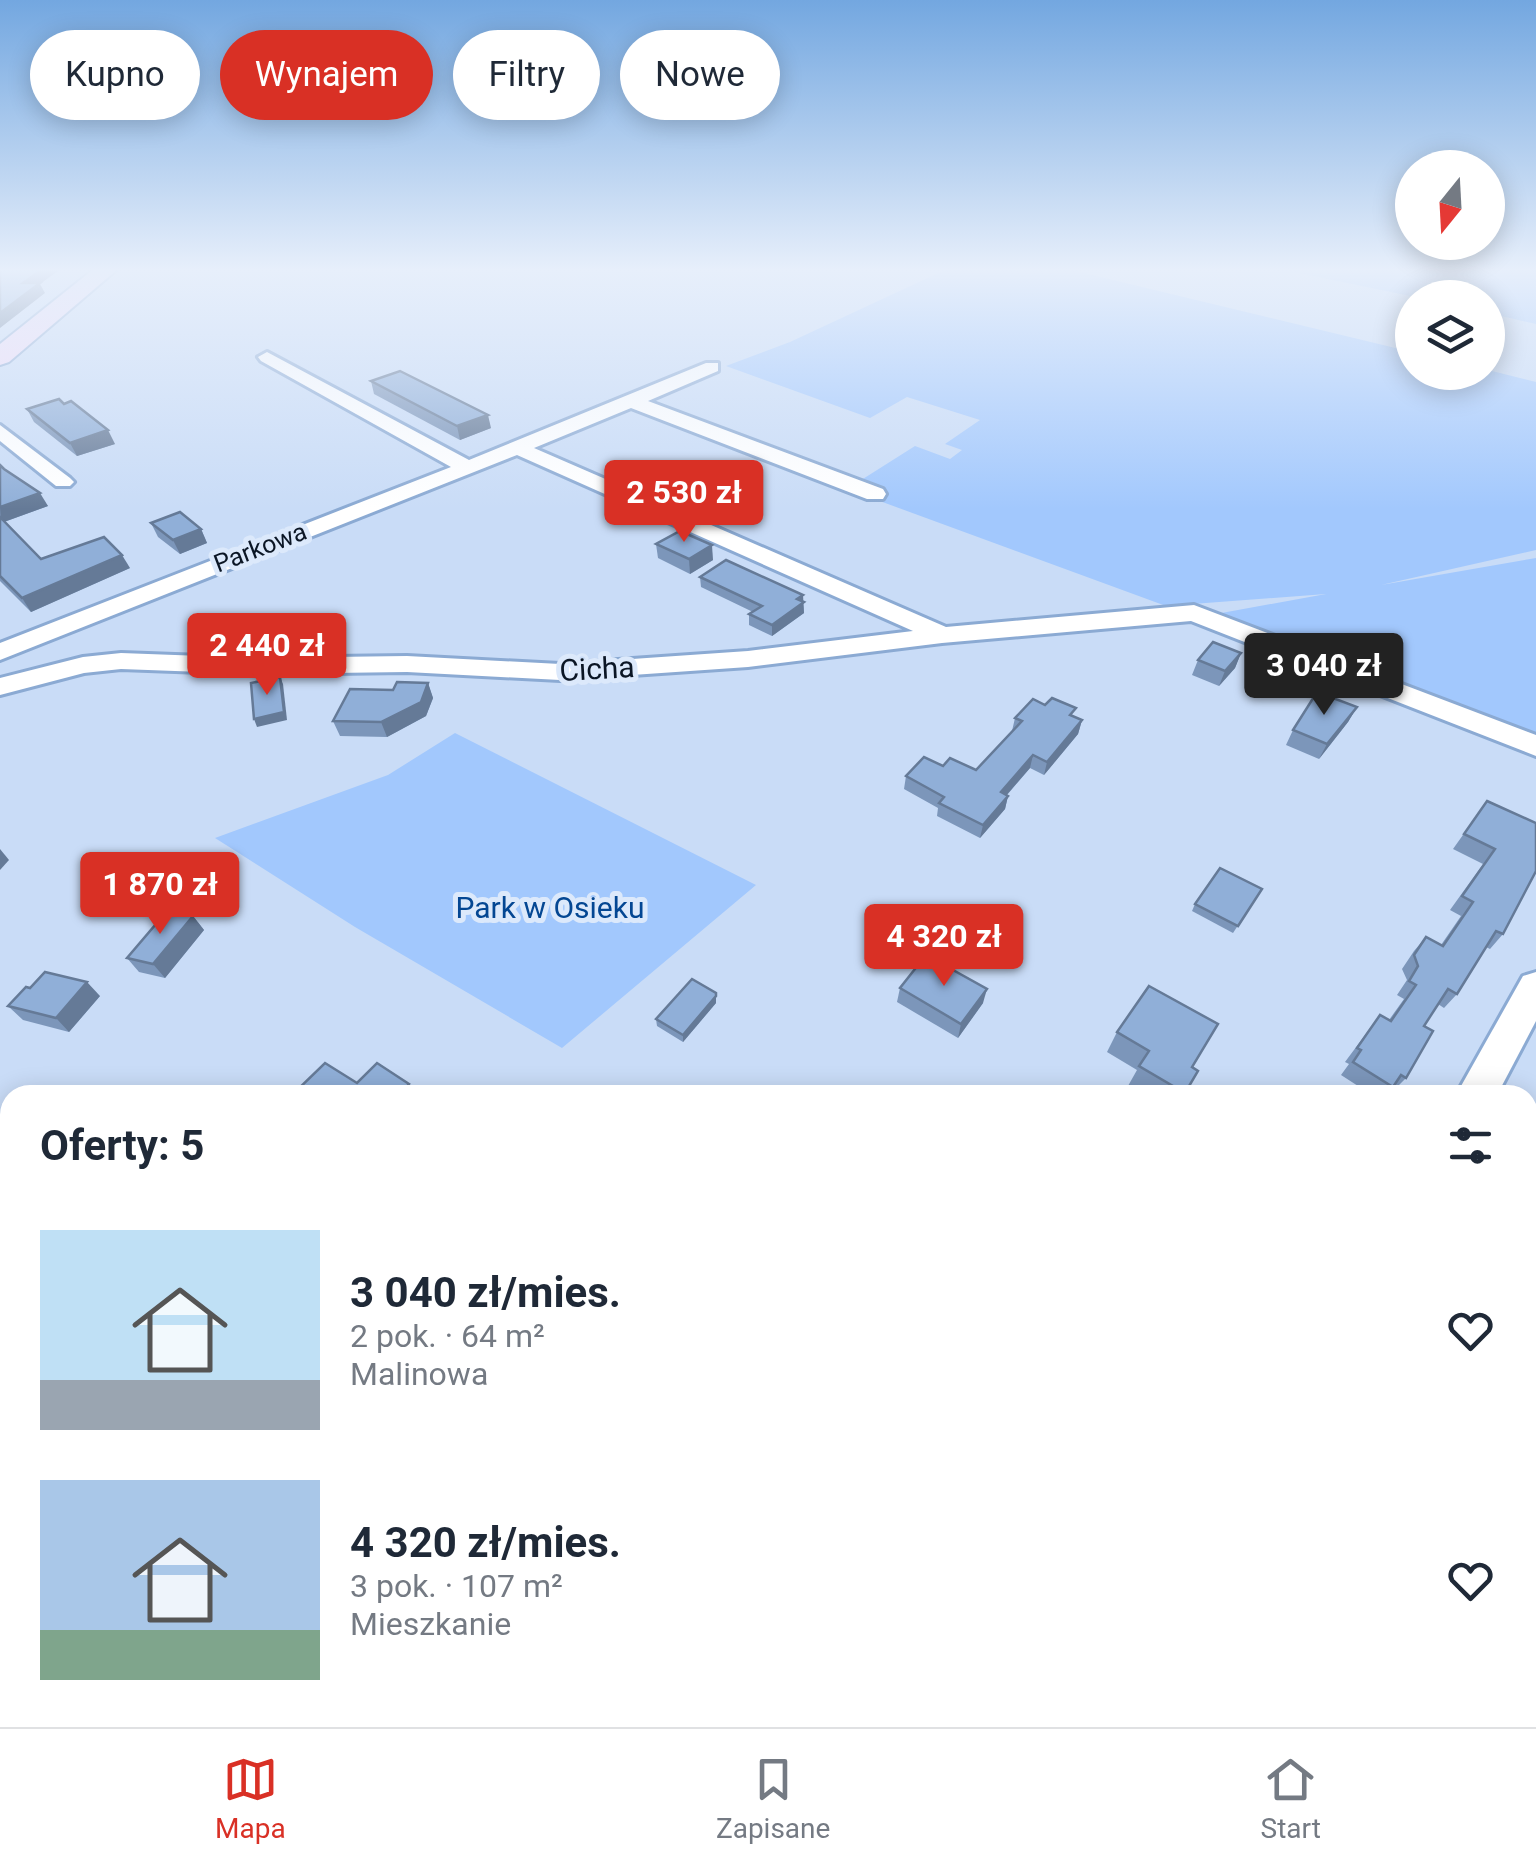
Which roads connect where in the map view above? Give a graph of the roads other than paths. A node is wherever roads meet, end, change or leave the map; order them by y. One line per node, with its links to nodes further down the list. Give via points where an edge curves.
1 (267, 357): 6 (street)
2 (712, 367): 3 (street, Parkowa)
3 (632, 402): 5 (street, Parkowa); 8 (street)
4 (0, 430): 7 (street)
5 (519, 449): 6 (street, Parkowa); 9 (street)
6 (466, 467): 10 (street, Parkowa)
7 (62, 482)
8 (875, 494)
9 (942, 635): 11 (street, Cicha, via 748,660 560,672 121,662); 12 (street, Cicha, via 1194,612)
10 (0, 652)
11 (0, 686)
12 (1536, 746)
13 (1536, 987): 14 (street)
14 (1482, 1085)

